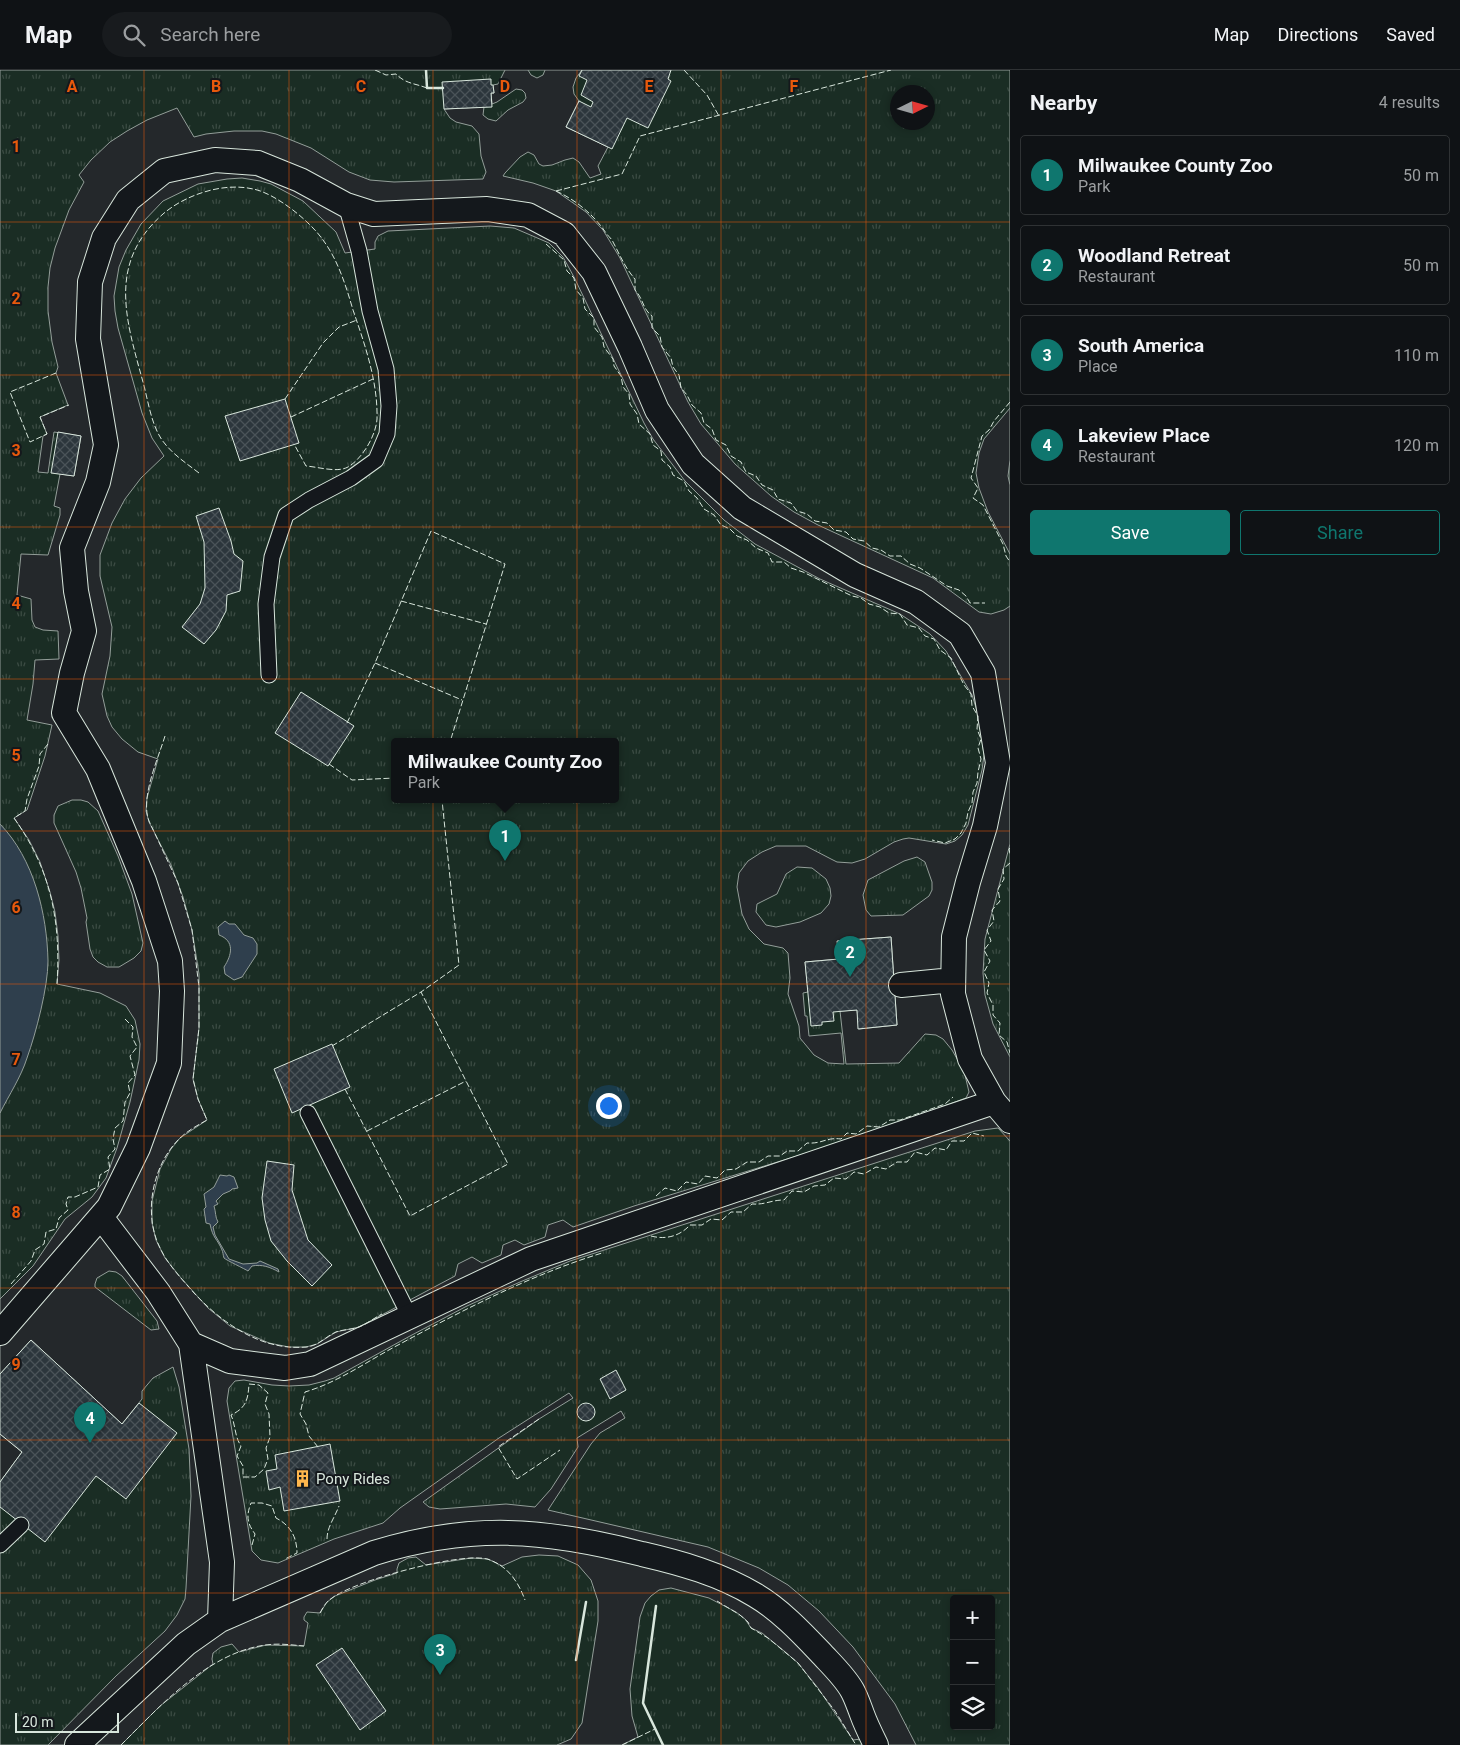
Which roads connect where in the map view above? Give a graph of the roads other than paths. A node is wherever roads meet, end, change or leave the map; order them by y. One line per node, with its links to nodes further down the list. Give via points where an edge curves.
1 (346, 206): 2 (lane, via 386,369 387,434 376,460 286,515 272,557 266,604); 3 (street, via 374,214 487,209 528,215 564,234 594,272 657,410 693,464 742,508 854,575 916,602 960,634 983,673 998,763 985,826 954,937); 8 (street, via 300,180 258,163 215,160 164,171 128,200 104,238 90,282 88,339 106,445 98,482 72,548 84,631 64,713 98,769 144,881 170,961 172,991 169,1063 138,1148)
2 (269, 675)
3 (953, 980): 4 (street); 5 (street, via 952,994 970,1059)
4 (901, 985)
5 (994, 1102): 7 (street); 9 (street, via 531,1259)
6 (308, 1113): 9 (lane)
7 (1010, 1121)
8 (101, 1217): 10 (street); 11 (street, via 158,1292)
9 (410, 1317): 11 (street, via 310,1364 285,1368 230,1360)
10 (0, 1333)
11 (191, 1344): 14 (street, via 222,1562)
12 (21, 1525): 13 (lane)
13 (0, 1545)
14 (220, 1620): 15 (street, via 186,1644); 16 (street, via 374,1553 429,1538 506,1532 587,1542 678,1563 713,1575 756,1596 811,1642 852,1690)
15 (77, 1745)
16 (876, 1745)

